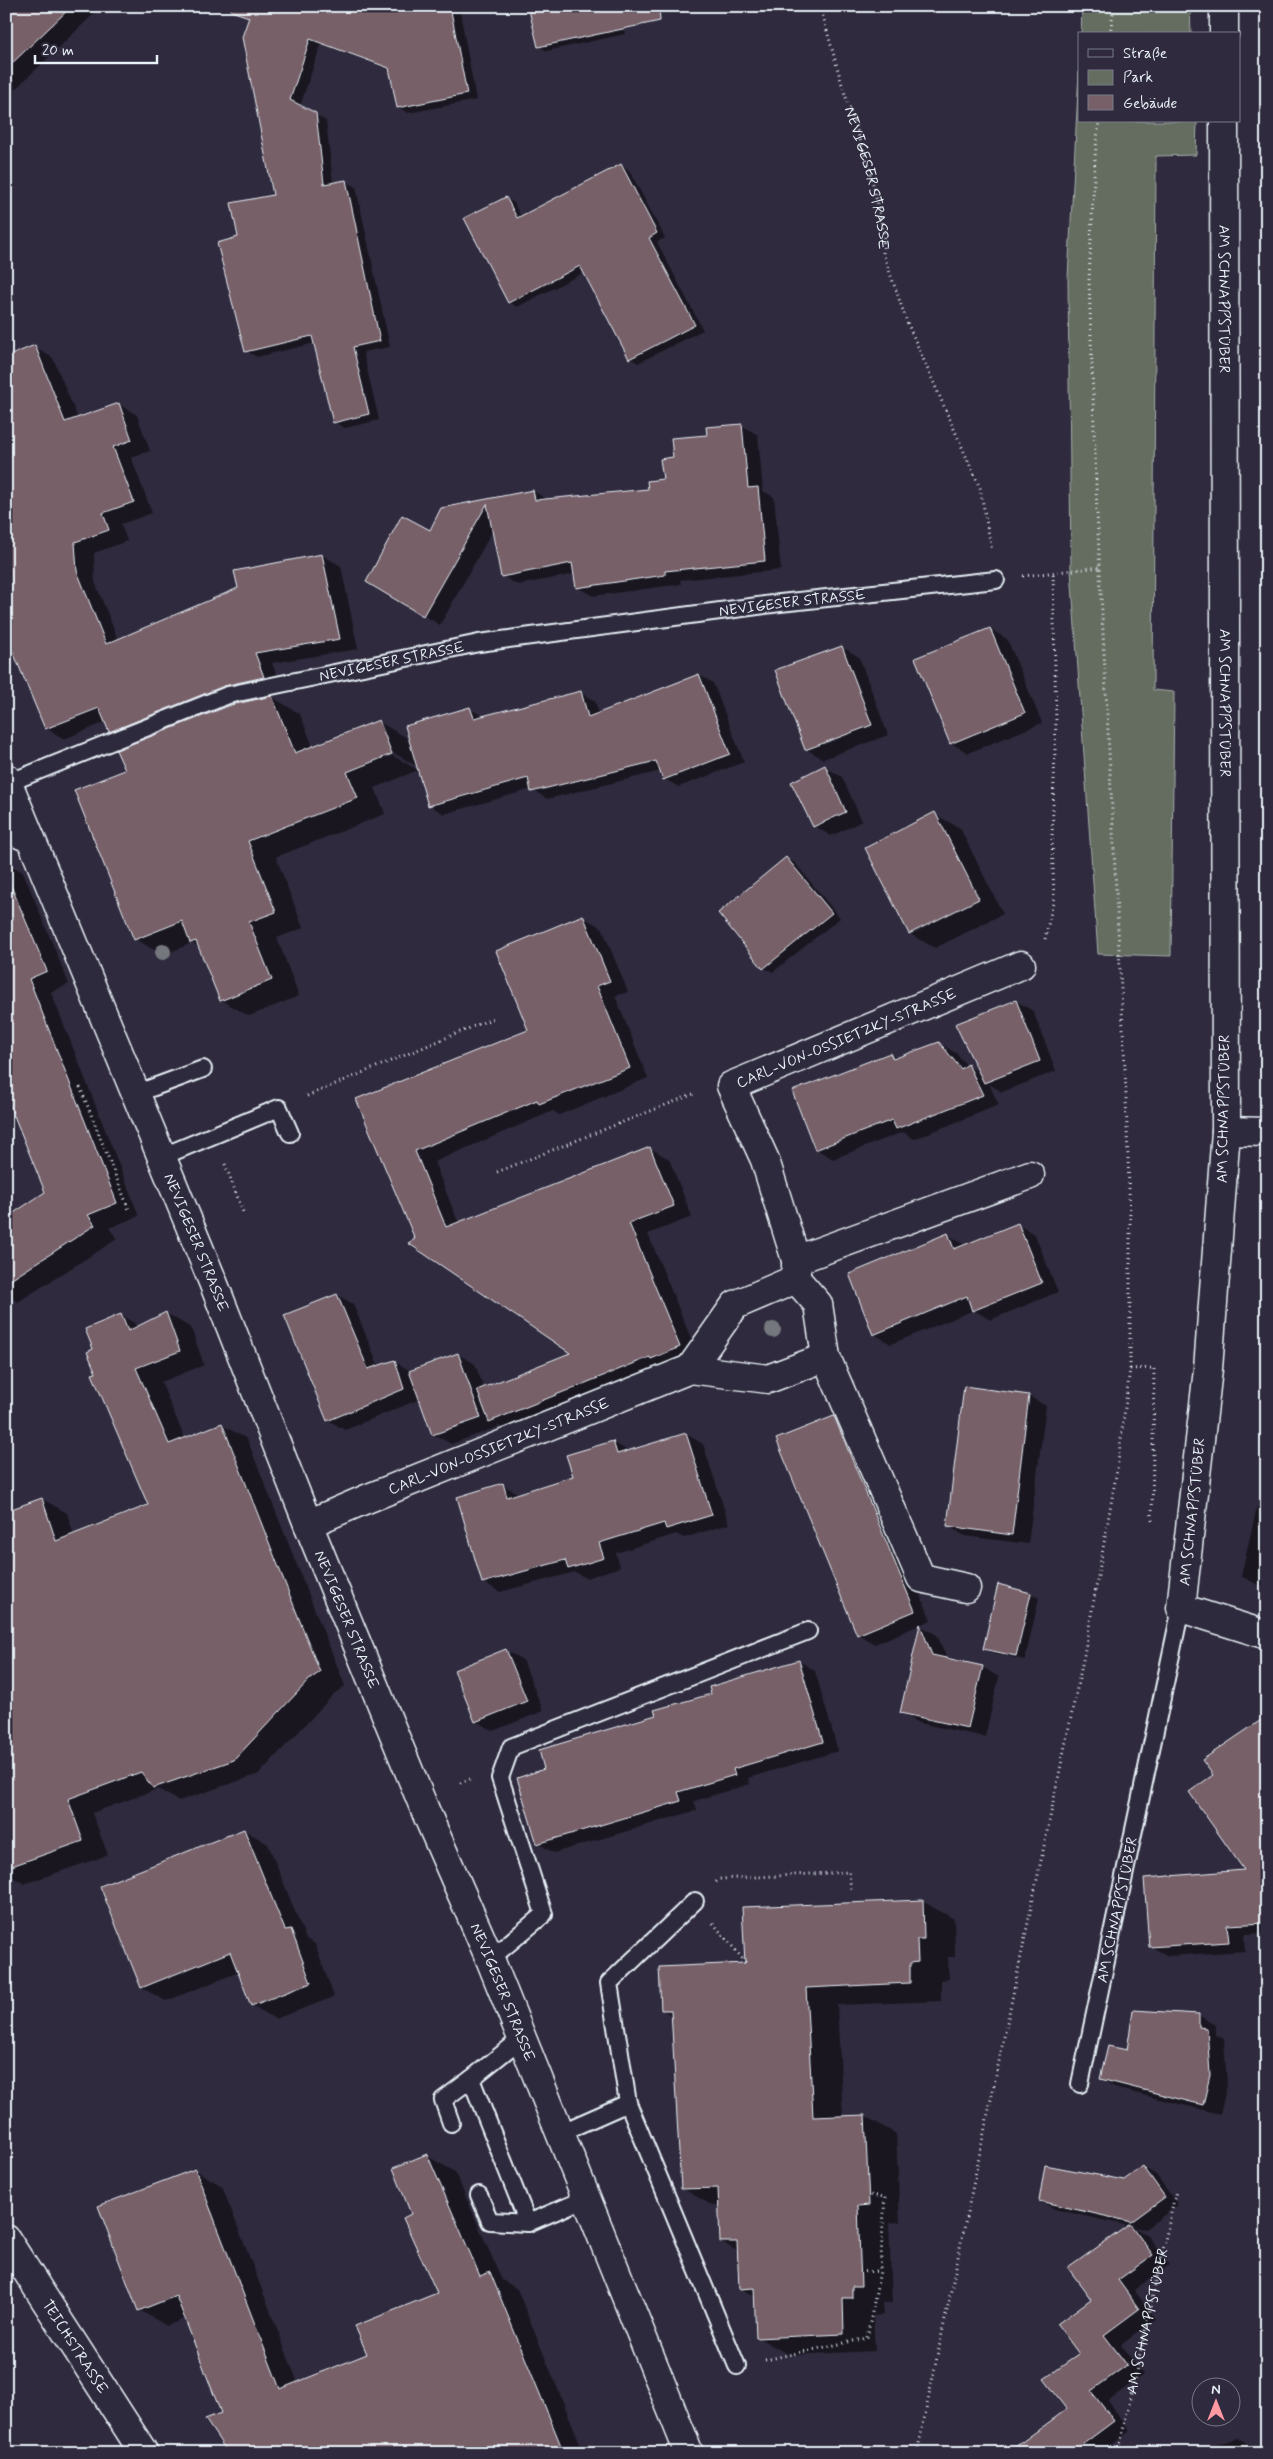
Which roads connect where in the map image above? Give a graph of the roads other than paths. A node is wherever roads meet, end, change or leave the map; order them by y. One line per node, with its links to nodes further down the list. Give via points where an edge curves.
1 (1224, 6): 2 (street)
2 (1224, 32)
3 (1224, 122): 11 (street, AM SCHNAPPSTÜBER)
4 (996, 580): 5 (lane, NEVIGESER STRASSE, via 780,603 479,643 228,695)
5 (7, 781): 7 (street, NEVIGESER STRASSE)
6 (6, 828): 7 (street)
7 (31, 839): 10 (street, NEVIGESER STRASSE)
8 (1021, 964): 16 (street, CARL-VON-OSSIETZKY-STRASSE, via 731,1086 765,1160)
9 (203, 1069): 10 (lane)
10 (135, 1094): 14 (street, NEVIGESER STRASSE)
11 (1226, 1131): 12 (street); 21 (street, AM SCHNAPPSTÜBER, via 1208,1369)
12 (1267, 1132)
13 (290, 1133): 14 (lane, via 279,1108)
14 (161, 1157): 19 (street, NEVIGESER STRASSE)
15 (1030, 1175): 16 (street)
16 (796, 1270): 17 (street, CARL-VON-OSSIETZKY-STRASSE, via 818,1304); 18 (street, via 735,1305)
17 (826, 1357): 18 (street, CARL-VON-OSSIETZKY-STRASSE, via 768,1379); 20 (street, CARL-VON-OSSIETZKY-STRASSE, via 921,1578)
18 (690, 1369): 19 (street, CARL-VON-OSSIETZKY-STRASSE)
19 (308, 1524): 25 (street, NEVIGESER STRASSE)
20 (966, 1588)
21 (1181, 1608): 23 (street); 28 (lane, AM SCHNAPPSTÜBER)
22 (808, 1631): 25 (lane, via 511,1747 500,1778 544,1914)
23 (1267, 1635)
24 (696, 1901): 29 (lane, via 609,1983)
25 (490, 1959): 26 (street, NEVIGESER STRASSE)
26 (522, 2038): 27 (lane); 31 (street, NEVIGESER STRASSE)
27 (471, 2079): 30 (lane, via 443,2100); 34 (lane)
28 (1080, 2084)
29 (628, 2103): 31 (lane); 36 (lane)
30 (451, 2123)
31 (560, 2133): 33 (street, NEVIGESER STRASSE)
32 (480, 2195): 34 (lane, via 490,2220)
33 (587, 2198): 34 (lane); 38 (street, NEVIGESER STRASSE)
34 (528, 2223)
35 (6, 2239): 37 (street, TEICHSTRASSE)
36 (736, 2366)
37 (144, 2453)
38 (689, 2453)

